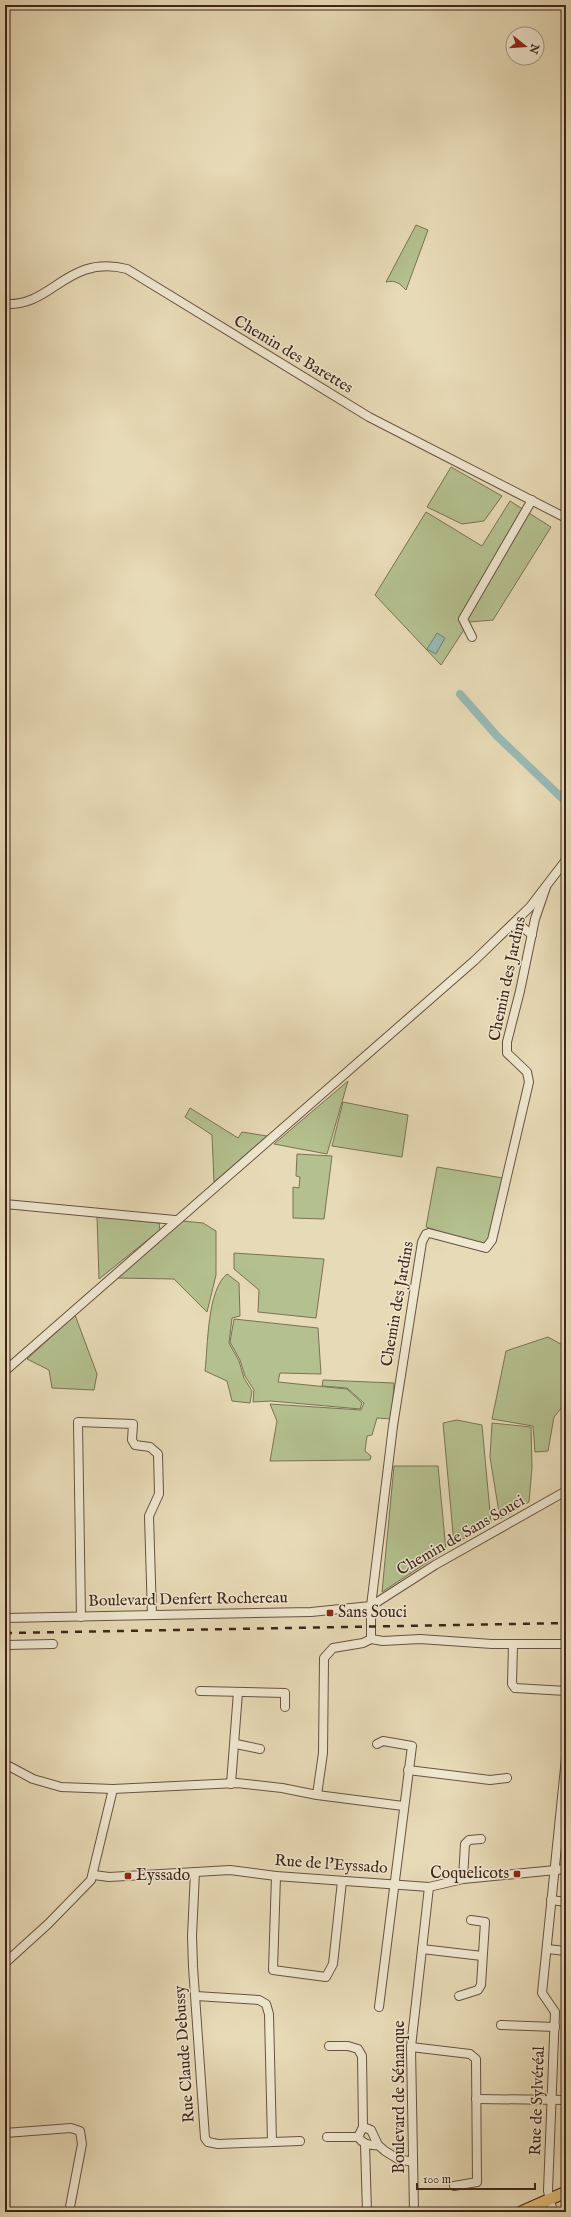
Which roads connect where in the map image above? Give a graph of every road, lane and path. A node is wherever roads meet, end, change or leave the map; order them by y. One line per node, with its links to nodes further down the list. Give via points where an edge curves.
1 (5, 304): 2 (street, Chemin des Barettes, via 26,302 67,277 90,267 115,266 127,269 368,417)
2 (532, 500): 3 (street, Chemin des Barettes); 4 (street, via 462,619)
3 (566, 518)
4 (472, 637)
5 (566, 860): 6 (street)
6 (546, 887): 7 (street); 8 (street, Chemin des Jardins)
7 (512, 926): 8 (street, via 520,926); 10 (street, via 332,1087)
8 (532, 935): 13 (street, Chemin des Jardins, via 506,1049 527,1072 529,1082 492,1240 486,1248 429,1233 422,1242 393,1426)
9 (5, 1204): 10 (street)
10 (175, 1220): 11 (street)
11 (5, 1371)
12 (566, 1492): 13 (street, Chemin de Sans Souci, via 435,1565)
13 (371, 1606): 14 (street, Boulevard Denfert Rochereau, via 311,1612); 17 (street)
14 (152, 1615): 15 (street, Boulevard Denfert Rochereau); 15 (street, via 149,1516 159,1494 158,1454 150,1447 135,1445 132,1440 133,1424 78,1422)
15 (81, 1617): 16 (street, Boulevard Denfert Rochereau)
16 (5, 1618)
17 (371, 1639): 19 (street); 35 (street, via 363,1643 333,1648 324,1658 323,1753)
18 (53, 1644): 21 (street)
19 (513, 1644): 20 (street); 22 (street, via 514,1688)
20 (566, 1644)
21 (5, 1645)
22 (566, 1690)
23 (200, 1691): 24 (street)
24 (238, 1692): 25 (street, via 285,1693); 26 (street)
25 (285, 1707)
26 (236, 1744): 28 (street); 33 (street)
27 (377, 1744): 31 (street, via 383,1741 412,1746)
28 (260, 1749)
29 (566, 1758): 39 (street)
30 (5, 1764): 34 (street, via 33,1779 61,1787)
31 (408, 1770): 32 (street, via 490,1780); 36 (street)
32 (507, 1778)
33 (231, 1784): 34 (street); 35 (street, via 282,1788)
34 (113, 1789): 41 (street)
35 (317, 1795): 36 (street)
36 (403, 1806): 45 (street)
37 (481, 1839): 43 (street, via 469,1840 465,1844)
38 (566, 1869): 39 (street, Rue de l'Eyssado)
39 (554, 1870): 43 (street, Rue de l'Eyssado); 47 (street)
40 (195, 1872): 41 (street, Rue de l'Eyssado, via 109,1877); 42 (street, Rue de l'Eyssado, via 230,1870); 55 (street, Rue Claude Debussy, via 192,1936)
41 (94, 1875): 54 (street, via 85,1888)
42 (276, 1876): 44 (street, Rue de l'Eyssado); 44 (street, via 273,1970 326,1977 332,1964)
43 (462, 1879): 46 (street, Rue de l'Eyssado)
44 (342, 1881): 45 (street, Rue de l'Eyssado)
45 (395, 1884): 46 (street, Rue de l'Eyssado); 57 (street)
46 (429, 1887): 51 (street, Boulevard de Sénanque)
47 (551, 1900): 48 (street); 50 (street)
48 (566, 1902)
49 (471, 1920): 53 (street, via 485,1922)
50 (547, 1948): 52 (street); 59 (street, Rue de Sylvéréal, via 542,1993 555,2012)
51 (422, 1949): 53 (street); 61 (street, Boulevard de Sénanque)
52 (566, 1950)
53 (482, 1956): 56 (street, via 481,1985 478,1990)
54 (5, 1963)
55 (196, 1996): 70 (street, via 259,2000 266,2004 269,2014); 70 (street, Rue Claude Debussy, via 205,2138 208,2142 218,2144)
56 (459, 1996)
57 (379, 2007)
58 (501, 2025): 59 (street)
59 (555, 2027): 63 (street, Rue de Sylvéréal)
60 (329, 2046): 65 (street, via 358,2049 362,2056)
61 (411, 2046): 62 (street, via 470,2054 476,2060 477,2067); 73 (street, Boulevard de Sénanque)
62 (476, 2099): 63 (street); 74 (street, via 477,2182)
63 (552, 2099): 64 (street); 76 (street, Rue de Sylvéréal)
64 (566, 2100)
65 (363, 2127): 67 (street); 72 (street, via 374,2133)
66 (5, 2133): 77 (street, via 71,2128 80,2131 82,2144)
67 (358, 2136): 68 (street); 71 (street)
68 (327, 2137)
69 (300, 2141): 70 (street, Rue Claude Debussy)
70 (272, 2142)
71 (365, 2144): 72 (street); 78 (street)
72 (378, 2145): 73 (street, via 398,2159)
73 (414, 2162): 79 (street, Boulevard de Sénanque)
74 (454, 2186)
75 (566, 2192): 76 (main road)
76 (548, 2199): 80 (main road); 81 (street)
77 (69, 2212)
78 (367, 2212)
79 (414, 2212)
80 (521, 2212)
81 (553, 2212)

